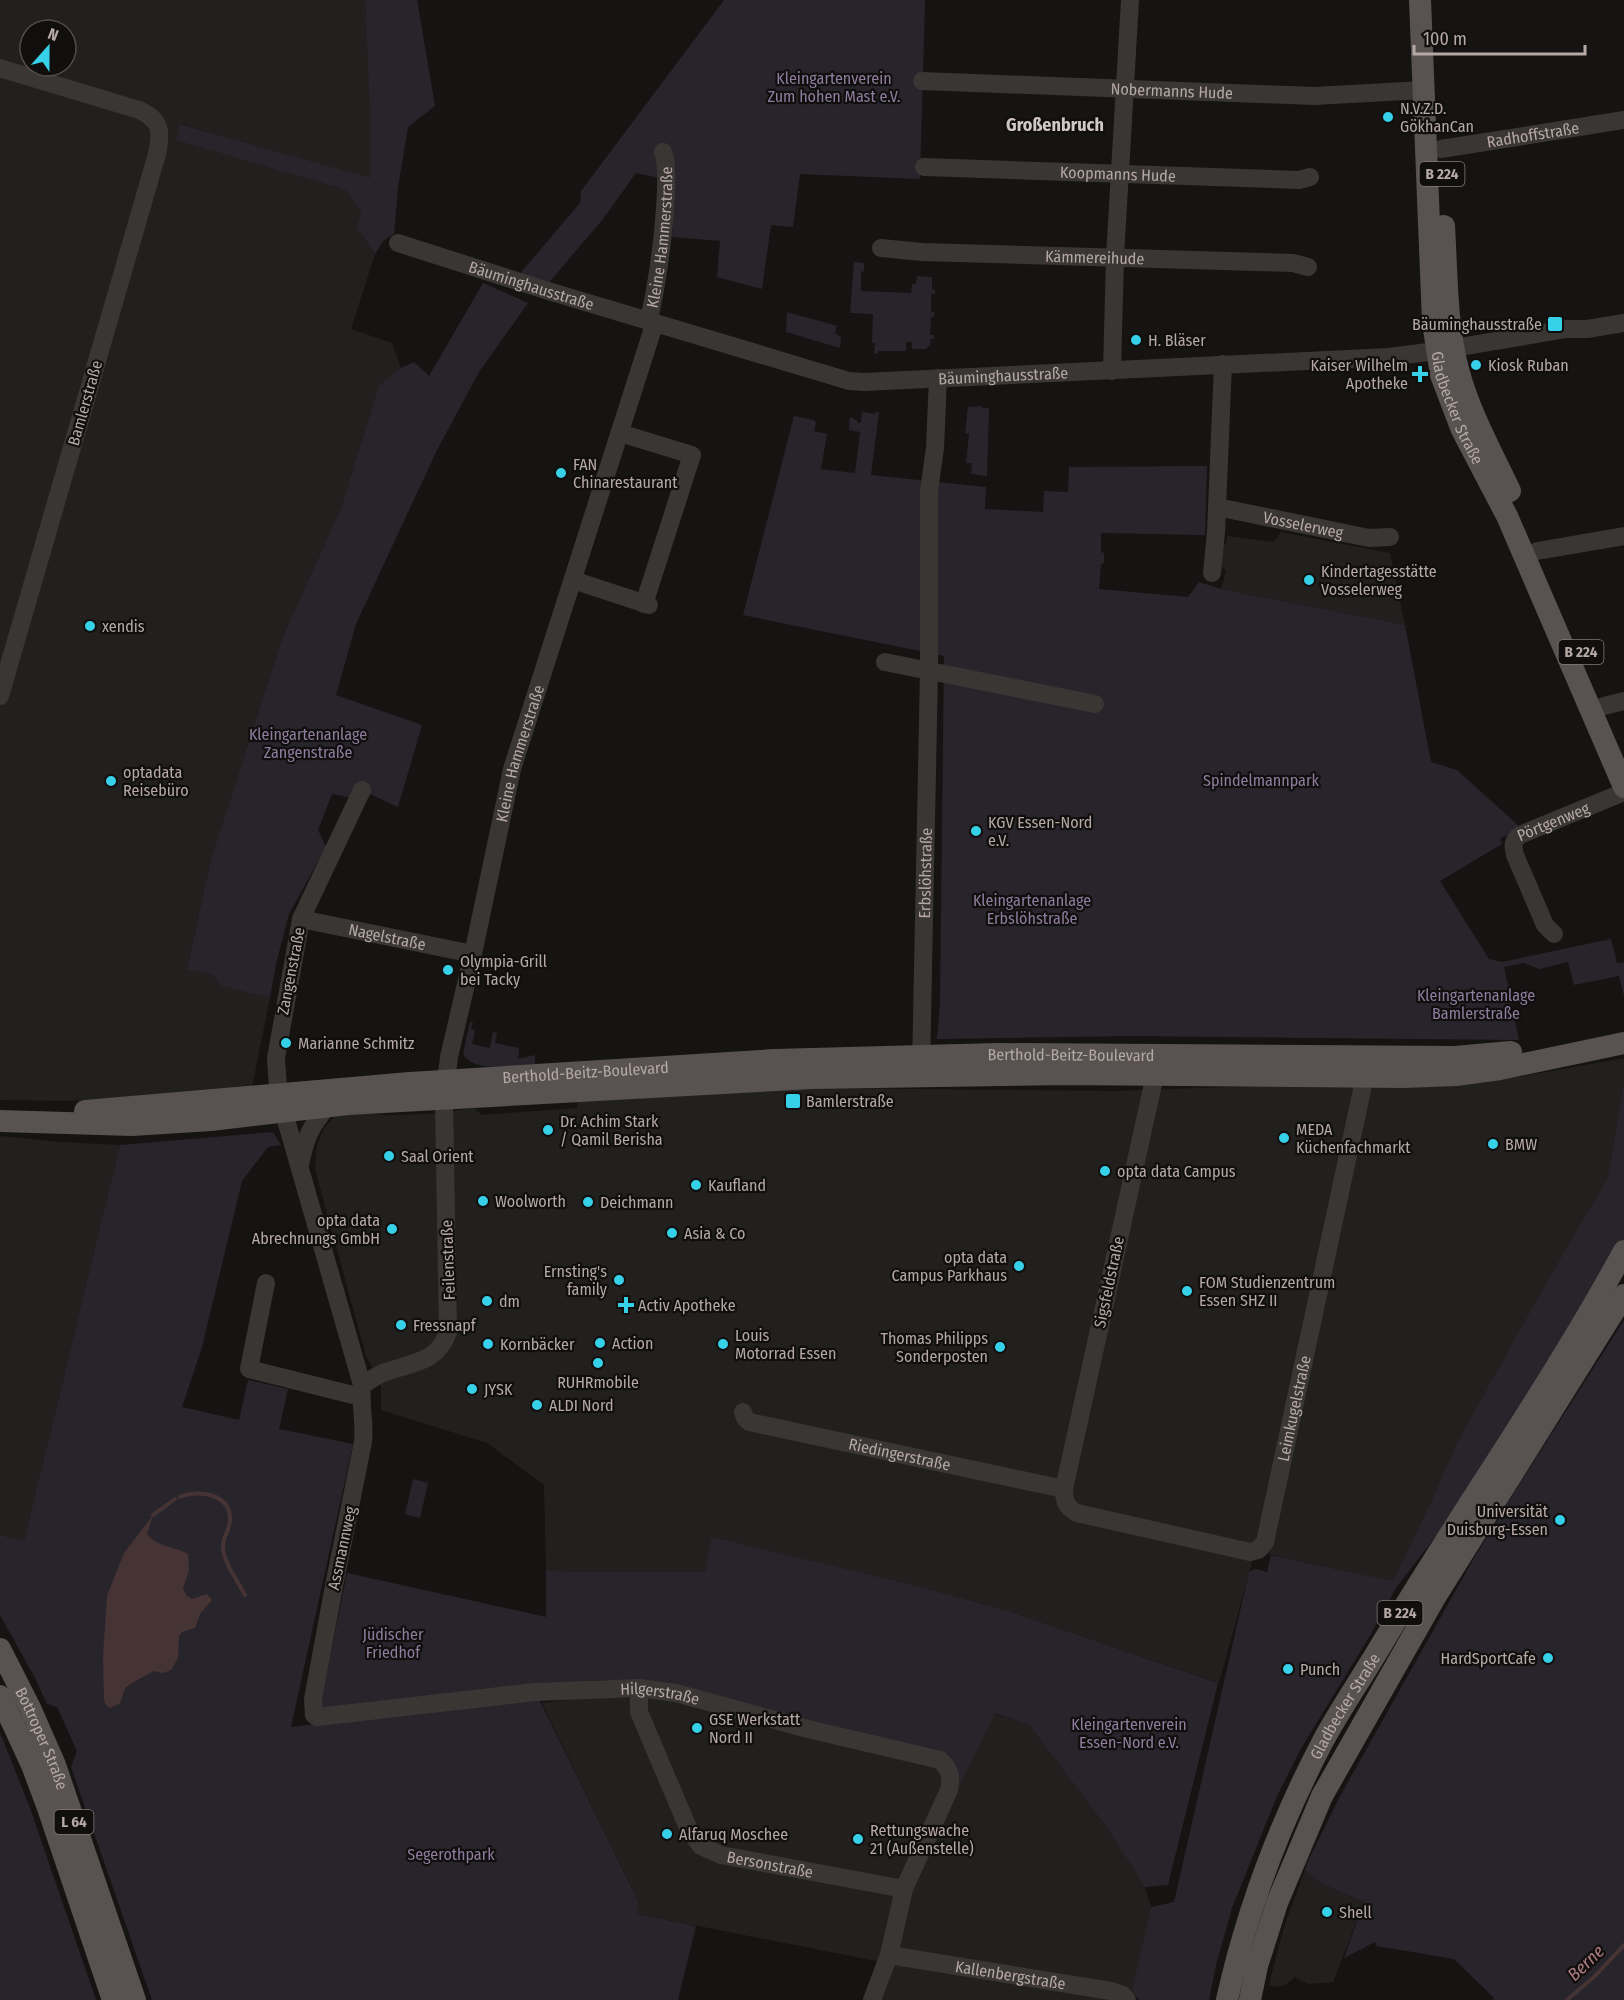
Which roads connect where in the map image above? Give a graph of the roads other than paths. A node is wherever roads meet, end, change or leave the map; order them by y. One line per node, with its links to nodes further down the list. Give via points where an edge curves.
1 (1130, 0): 6 (street)
2 (1420, 0): 7 (main road, Gladbecker Straße / B 224)
3 (1435, 0): 9 (main road, Gladbecker Straße / B 224)
4 (0, 68): 33 (street, Bamlerstraße, via 146,113 155,120 160,132 157,154)
5 (922, 81): 6 (street, Nobermanns Hude)
6 (1125, 89): 7 (street, Nobermanns Hude, via 1314,96); 12 (street)
7 (1424, 90): 20 (main road, Gladbecker Straße / B 224, via 1431,276)
8 (1624, 120): 9 (street, Radhoffstraße)
9 (1441, 149): 20 (main road, Gladbecker Straße / B 224, via 1448,289)
10 (663, 152): 18 (street, Kleine Hammerstraße, via 667,178)
11 (924, 167): 12 (street, Koopmanns Hude)
12 (1119, 174): 13 (street, Koopmanns Hude, via 1299,180); 16 (street)
13 (1310, 177)
14 (398, 243): 18 (street, Bäuminghausstraße)
15 (882, 248): 16 (street, Kämmereihude, via 933,253)
16 (1115, 257): 17 (street, Kämmereihude, via 1293,263); 22 (street)
17 (1308, 267)
18 (652, 322): 23 (street, Bäuminghausstraße, via 849,381); 24 (street, Kleine Hammerstraße)
19 (1624, 323): 20 (street, Bäuminghausstraße)
20 (1445, 350): 21 (street, Bäuminghausstraße, via 1380,358); 28 (main road, Gladbecker Straße / B 224); 37 (main road, Gladbecker Straße / B 224, via 1441,375 1453,408 1507,516)
21 (1223, 364): 22 (street, Bäuminghausstraße); 25 (street)
22 (1112, 370): 23 (street, Bäuminghausstraße)
23 (938, 378): 32 (street, Erbslöhstraße, via 930,491)
24 (620, 433): 30 (street, Kleine Hammerstraße); 30 (street, via 692,455 646,604)
25 (1217, 507): 27 (street, Vosselerweg, via 1369,538); 29 (street)
26 (1624, 536): 28 (street)
27 (1390, 537)
28 (1537, 551): 34 (main road, Gladbecker Straße / B 224)
29 (1212, 573)
30 (573, 580): 42 (street, Kleine Hammerstraße, via 512,769)
31 (885, 662): 32 (street)
32 (929, 670): 35 (street); 48 (street, Erbslöhstraße)
33 (0, 696)
34 (1614, 703): 36 (main road, Gladbecker Straße / B 224)
35 (1095, 704)
36 (1624, 753)
37 (1624, 787)
38 (362, 790): 40 (street, Zangenstraße)
39 (1624, 792): 41 (street, Pörtgenweg, via 1515,839 1515,855 1545,925)
40 (301, 919): 42 (street, Nagelstraße); 54 (street, Zangenstraße, via 276,1058)
41 (1554, 934)
42 (473, 954): 53 (street, Kleine Hammerstraße)
43 (1624, 1030): 46 (main road, Berthold-Beitz-Boulevard, via 1550,1047)
44 (1624, 1043): 50 (main road, Berthold-Beitz-Boulevard)
45 (1172, 1054): 47 (main road, Berthold-Beitz-Boulevard); 48 (main road, Berthold-Beitz-Boulevard); 51 (main road, Berthold-Beitz-Boulevard)
46 (1482, 1055): 49 (main road, Berthold-Beitz-Boulevard); 50 (main road, via 1482,1064)
47 (1352, 1057): 49 (main road, Berthold-Beitz-Boulevard); 52 (street)
48 (921, 1065): 51 (main road, Berthold-Beitz-Boulevard); 53 (main road, Berthold-Beitz-Boulevard, via 813,1068)
49 (1455, 1066): 50 (main road, Berthold-Beitz-Boulevard); 52 (main road, Berthold-Beitz-Boulevard)
50 (1500, 1069)
51 (1155, 1075): 52 (main road, Berthold-Beitz-Boulevard); 64 (street, Sigsfeldstraße)
52 (1363, 1076): 64 (street, Leimkugelstraße, via 1264,1542 1258,1550 1250,1552 1077,1514 1065,1503)
53 (444, 1100): 54 (main road, Berthold-Beitz-Boulevard); 55 (main road, Berthold-Beitz-Boulevard); 62 (street, Feilenstraße, via 448,1332 439,1350 428,1359 385,1373)
54 (282, 1103): 55 (main road, Berthold-Beitz-Boulevard); 56 (main road, Berthold-Beitz-Boulevard, via 56,1114); 57 (main road, Berthold-Beitz-Boulevard, via 211,1120 132,1125); 58 (street, Assmannweg)
55 (328, 1106): 58 (street, Assmannweg, via 313,1125)
56 (0, 1111)
57 (0, 1121)
58 (300, 1169): 62 (street, Assmannweg)
59 (1624, 1251): 77 (main road, Gladbecker Straße / B 224, via 1324,1739 1263,1875)
60 (266, 1284): 62 (street, via 249,1369)
61 (1624, 1295): 78 (main road, Gladbecker Straße / B 224, via 1434,1599 1322,1796 1277,1903)
62 (362, 1391): 68 (street, Assmannweg, via 363,1442)
63 (743, 1412): 64 (street, Riedingerstraße, via 749,1422)
64 (1064, 1489)
65 (0, 1649): 70 (main road, Bottroper Straße / L 64)
66 (639, 1688): 68 (street, Hilgerstraße, via 535,1692 317,1717); 71 (street, Bersonstraße, via 639,1712 689,1830 701,1846 721,1855); 71 (street, Hilgerstraße, via 676,1693 940,1760 949,1772 949,1790)
67 (0, 1696): 69 (main road, Bottroper Straße / L 64)
68 (313, 1699)
69 (32, 1765): 70 (main road); 73 (main road, Bottroper Straße / L 64)
70 (55, 1765): 74 (main road, Bottroper Straße / L 64)
71 (904, 1889): 72 (street, Hilgerstraße)
72 (890, 1955): 75 (street, Hilgerstraße); 76 (street, Kallenbergstraße, via 1110,1990)
73 (113, 2000)
74 (135, 2000)
75 (872, 2000)
76 (1127, 2000)
77 (1227, 2000)
78 (1250, 2000)

